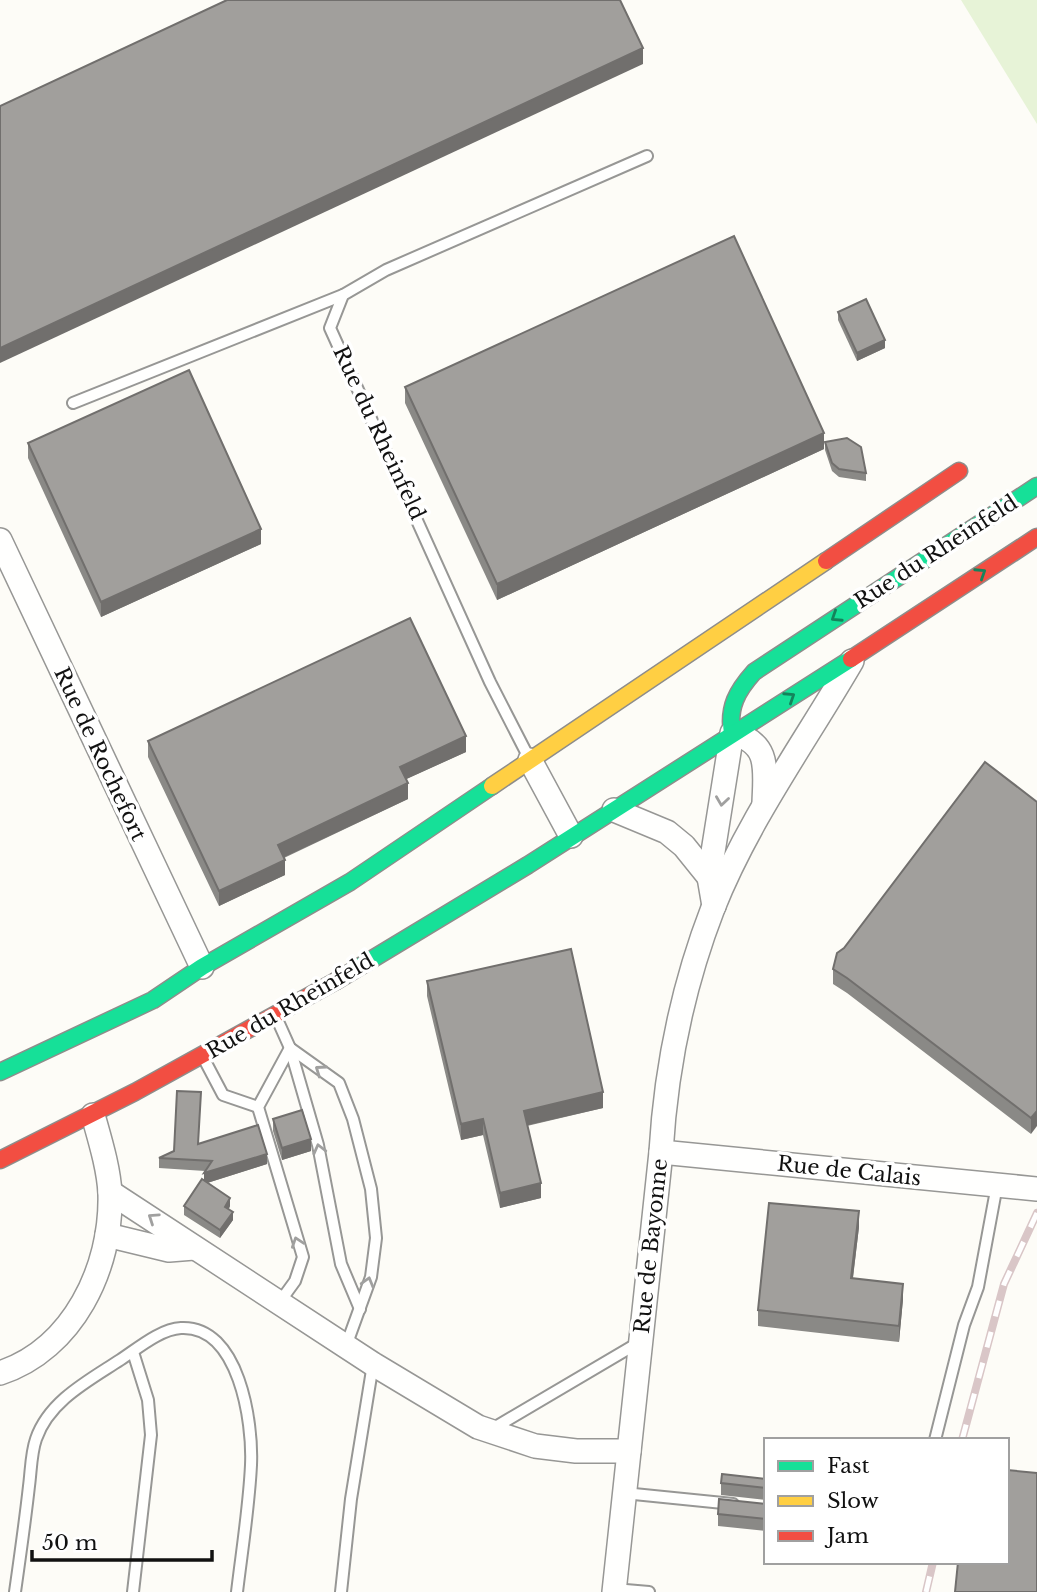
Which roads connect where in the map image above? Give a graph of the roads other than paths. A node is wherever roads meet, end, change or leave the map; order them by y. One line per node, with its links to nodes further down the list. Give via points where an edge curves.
1 (647, 156): 2 (lane, via 386,270)
2 (344, 295): 3 (lane); 10 (lane, Rue du Rheinfeld, via 330,328 490,682)
3 (73, 403)
4 (959, 471): 10 (street)
5 (1037, 486): 9 (street, Rue du Rheinfeld, one-way to 9, via 754,672 730,705)
6 (1037, 537): 8 (street, Rue du Rheinfeld, one-way to 6)
7 (0, 540): 16 (street, Rue de Rochefort)
8 (855, 654): 9 (street, Rue du Rheinfeld, one-way to 8); 11 (street, Rue de Bayonne)
9 (732, 733): 11 (street, Rue de Bayonne, via 747,737 762,754); 12 (street, Rue du Rheinfeld); 14 (street, Rue de Bayonne, one-way to 14)
10 (530, 760): 13 (street, Rue du Rheinfeld); 16 (street, via 350,882)
11 (764, 807): 15 (street, Rue de Bayonne)
12 (614, 810): 13 (street, Rue du Rheinfeld); 14 (street, Rue de Bayonne, via 667,832)
13 (571, 836): 17 (street, Rue du Rheinfeld)
14 (709, 877): 15 (street, Rue de Bayonne)
15 (714, 906): 23 (street, Rue de Bayonne, via 673,1037)
16 (202, 967): 20 (street, via 153,1000)
17 (276, 1015): 18 (lane); 19 (street, Rue du Rheinfeld)
18 (290, 1048): 21 (lane); 31 (lane, one-way to 18, via 341,1264 318,1146); 31 (lane, one-way to 18, via 371,1277 376,1238 371,1189 353,1119 339,1083)
19 (203, 1057): 21 (lane, via 223,1095); 22 (street, Rue du Rheinfeld)
20 (0, 1072)
21 (258, 1107): 30 (lane, one-way to 21, via 295,1281 303,1257)
22 (93, 1115): 24 (street, Rue du Rheinfeld); 27 (street)
23 (662, 1152): 25 (street, Rue de Calais); 32 (street, Rue de Bayonne)
24 (0, 1160)
25 (997, 1185): 26 (street, Rue de Calais); 38 (lane, via 978,1287)
26 (1037, 1189)
27 (110, 1192): 28 (street); 29 (street, one-way to 27)
28 (107, 1235): 29 (street, via 169,1250); 36 (street, via 80,1310 66,1331 42,1353)
29 (194, 1248): 30 (street)
30 (279, 1303): 33 (street)
31 (360, 1309): 33 (lane)
32 (641, 1342): 37 (lane); 39 (street, Rue de Bayonne)
33 (346, 1346): 35 (street)
34 (133, 1352): 43 (lane, via 52,1410 36,1439); 44 (lane, via 148,1400 151,1435); 45 (lane, via 180,1328 204,1332 224,1348 234,1367 249,1413 252,1464)
35 (373, 1364): 37 (street); 46 (lane)
36 (0, 1373)
37 (489, 1431): 39 (street, via 535,1446)
38 (936, 1438)
39 (629, 1451): 40 (street, Rue de Bayonne)
40 (624, 1493): 41 (lane); 42 (street, Rue de Bayonne)
41 (740, 1505)
42 (614, 1590): 47 (lane)
43 (15, 1592)
44 (133, 1592)
45 (237, 1592)
46 (341, 1592)
47 (649, 1592)

